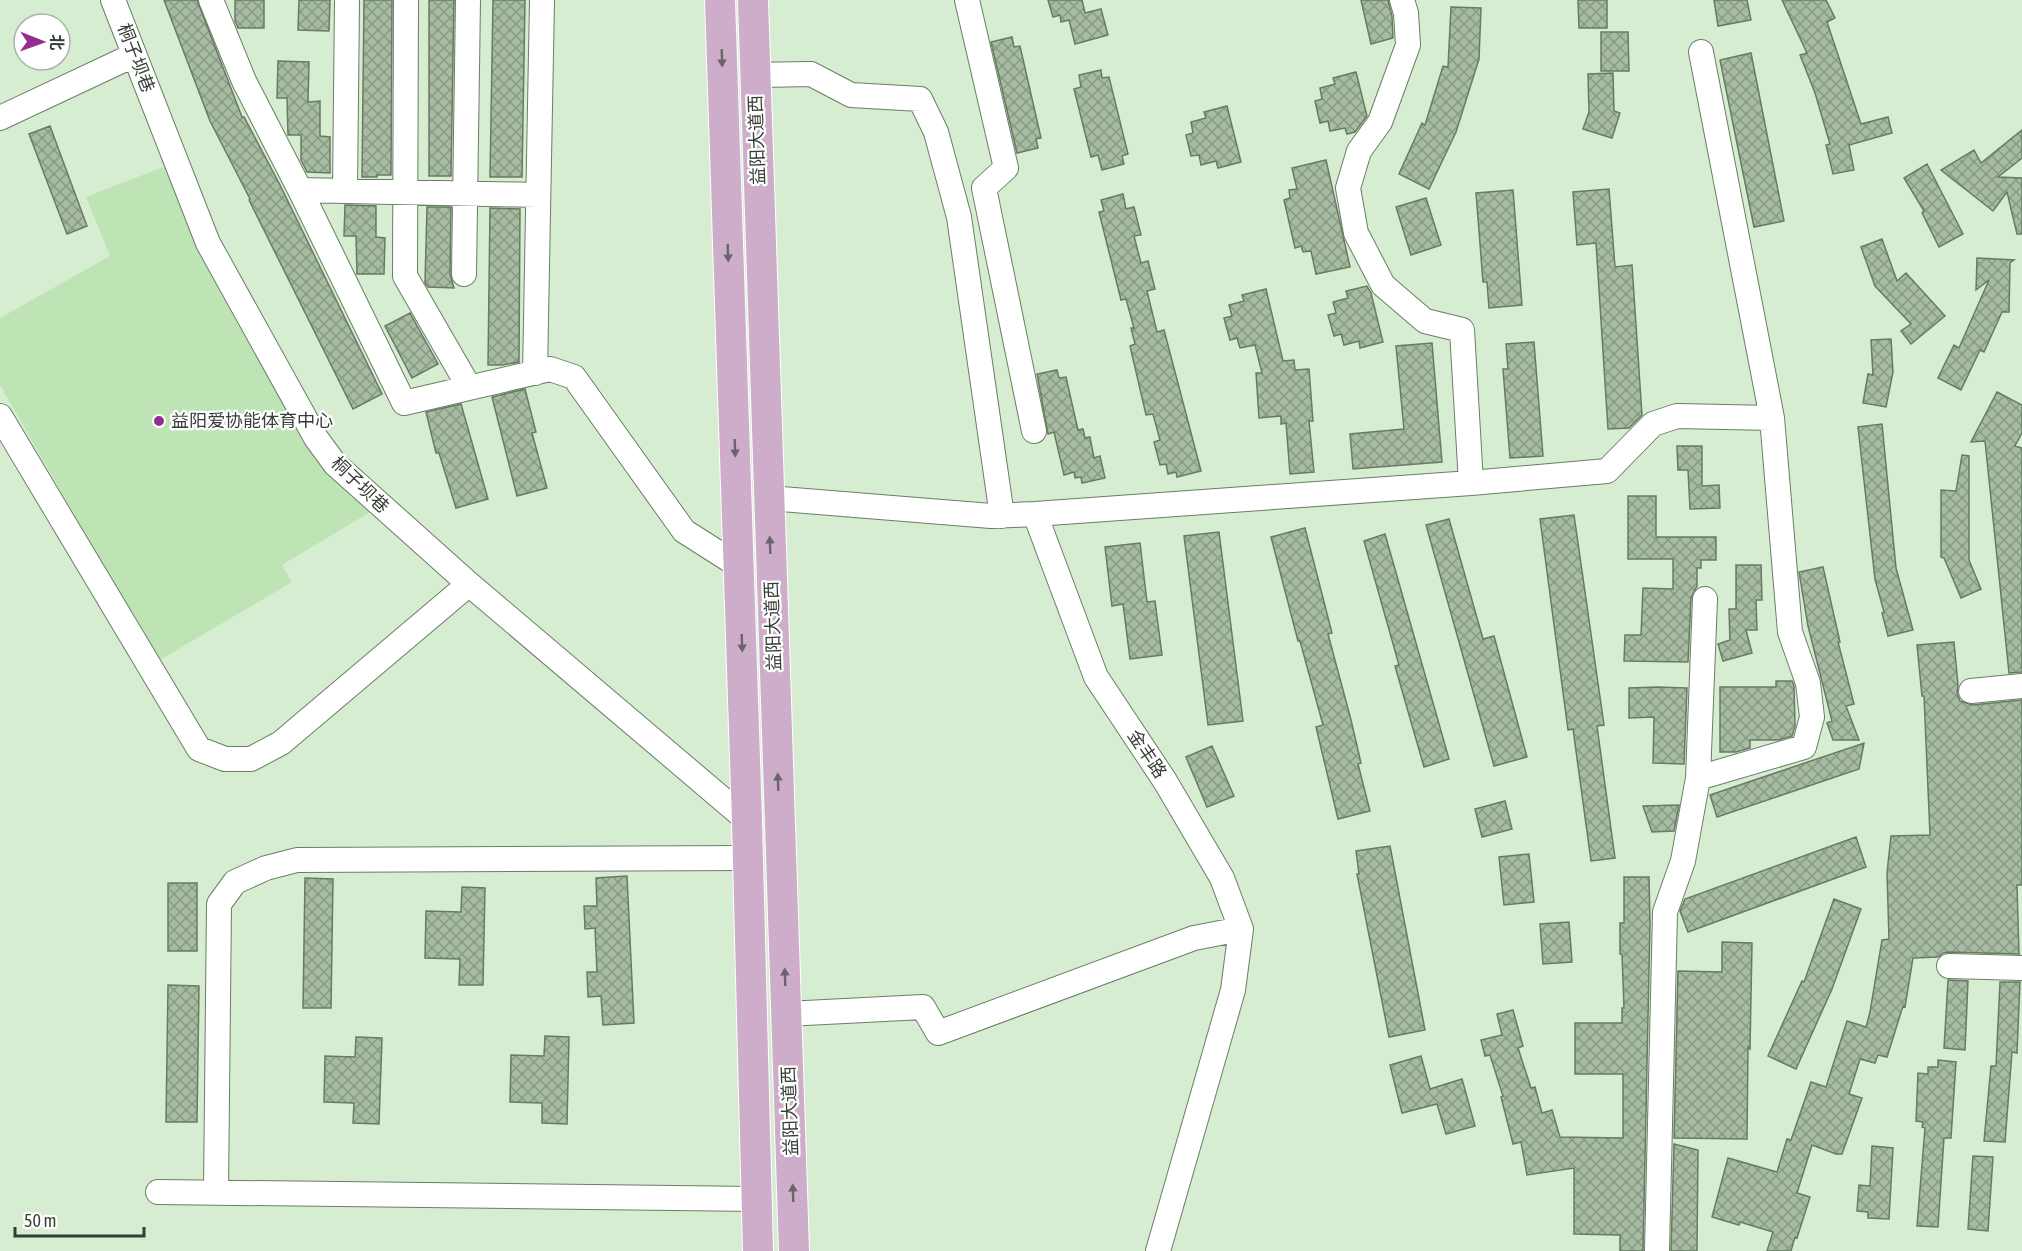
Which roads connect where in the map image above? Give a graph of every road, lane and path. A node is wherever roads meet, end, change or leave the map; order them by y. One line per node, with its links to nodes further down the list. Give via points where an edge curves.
1 (113, 0): 12 (street, 桐子坝巷)
2 (211, 0): 15 (street, via 244,81)
3 (347, 0): 16 (street)
4 (406, 0): 17 (street)
5 (468, 0): 18 (street)
6 (542, 0): 19 (street)
7 (720, 0): 30 (main road, 益阳大道西, one-way to 30)
8 (753, 0): 13 (main road, 益阳大道西)
9 (967, 0): 25 (street, via 1006,168 984,188)
10 (1401, 0): 26 (street, via 1408,45 1380,122 1359,151 1348,188 1356,233 1383,285 1425,321 1462,330)
11 (1701, 52): 24 (street)
12 (134, 55): 14 (street); 31 (street, 桐子坝巷, via 208,243 316,438 335,464)
13 (755, 75): 27 (main road, 益阳大道西); 29 (street, via 811,74 851,95 920,99 936,132 959,217)
14 (0, 118)
15 (300, 190): 16 (street); 22 (street, via 404,403)
16 (345, 191): 17 (street)
17 (405, 192): 18 (street); 22 (street, via 405,276)
18 (465, 194): 19 (street); 20 (street)
19 (538, 195): 21 (street)
20 (464, 274)
21 (535, 373): 22 (street); 30 (street, via 550,369 574,377 684,531)
22 (469, 387)
23 (0, 416): 31 (street, via 199,749 225,759 251,759 281,743)
24 (1772, 418): 26 (street, via 1677,416 1653,424 1606,471); 35 (street, via 1790,632 1808,683 1812,717 1804,747)
25 (1034, 431)
26 (1471, 483): 28 (street)
27 (769, 498): 29 (street); 41 (main road, 益阳大道西, one-way to 27)
28 (1035, 514): 29 (street); 38 (street, 金丰路, via 1096,677 1166,781 1222,878)
29 (1002, 516)
30 (739, 566): 36 (main road, 益阳大道西, one-way to 36)
31 (469, 584): 36 (street, 桐子坝巷)
32 (1705, 599): 35 (street)
33 (2022, 686): 34 (street)
34 (1971, 690)
35 (1698, 778): 48 (street, via 1683,861 1665,912)
36 (747, 820): 37 (main road, 益阳大道西)
37 (748, 858): 43 (street, via 297,860 235,882 219,903); 44 (main road, 益阳大道西)
38 (1241, 929): 41 (street, via 1194,938 938,1033 923,1007); 47 (street, 金丰路, via 1233,990)
39 (1949, 966): 40 (street)
40 (2022, 968)
41 (786, 1014): 46 (main road, 益阳大道西, one-way to 41)
42 (158, 1192): 43 (street)
43 (216, 1192): 44 (street)
44 (757, 1199): 45 (main road, 益阳大道西)
45 (758, 1251)
46 (794, 1251)
47 (1158, 1251)
48 (1657, 1251)

